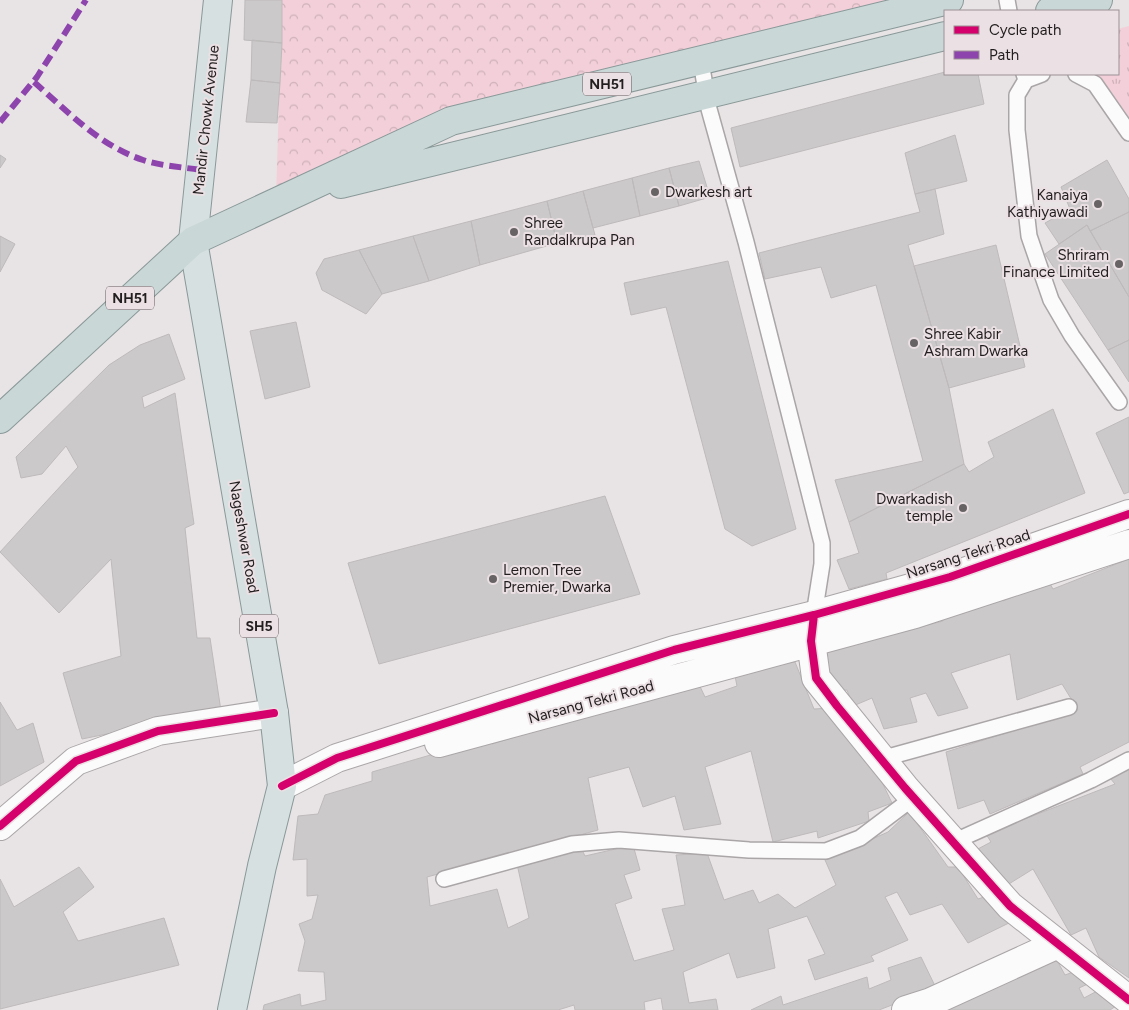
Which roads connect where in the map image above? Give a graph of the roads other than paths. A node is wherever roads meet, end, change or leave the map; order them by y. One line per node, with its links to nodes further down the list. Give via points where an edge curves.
1 (218, 0): 12 (main road, Mandir Chowk Avenue)
2 (949, 0): 6 (highway, NH51)
3 (1098, 0): 4 (highway)
4 (1054, 10)
5 (944, 36): 9 (highway, NH51)
6 (700, 62): 9 (lane); 11 (highway, NH51, via 451,120)
7 (1078, 75): 10 (lane, via 1095,84)
8 (1025, 77): 13 (lane, via 1017,95 1017,130 1029,236 1051,300)
9 (706, 94): 11 (highway, NH51); 17 (lane, via 822,543)
10 (1129, 132)
11 (276, 200): 12 (highway, NH51)
12 (193, 241): 14 (highway, NH51); 20 (main road, Nageshwar Road / SH5)
13 (1119, 402)
14 (0, 419)
15 (1129, 514): 17 (street, Narsang Tekri Road, via 950,576)
16 (1129, 544): 18 (street, Narsang Tekri Road, via 915,614)
17 (814, 614): 18 (street); 23 (street, Narsang Tekri Road, via 674,650 337,758)
18 (811, 641): 21 (street, via 816,678); 23 (street, Narsang Tekri Road)
19 (1068, 707): 21 (lane)
20 (274, 713): 23 (main road, Nageshwar Road / SH5); 25 (street, via 158,731 76,761)
21 (881, 759): 24 (street)
22 (1129, 760): 26 (lane)
23 (282, 786): 30 (main road, Nageshwar Road / SH5)
24 (913, 798): 26 (street); 27 (lane, via 860,838 826,851 749,850 619,840 572,844)
25 (0, 826)
26 (953, 842): 28 (street, via 1010,906)
27 (444, 878)
28 (1058, 944): 29 (street); 31 (street, via 931,1002)
29 (1129, 1000)
30 (232, 1010)
31 (906, 1010)

